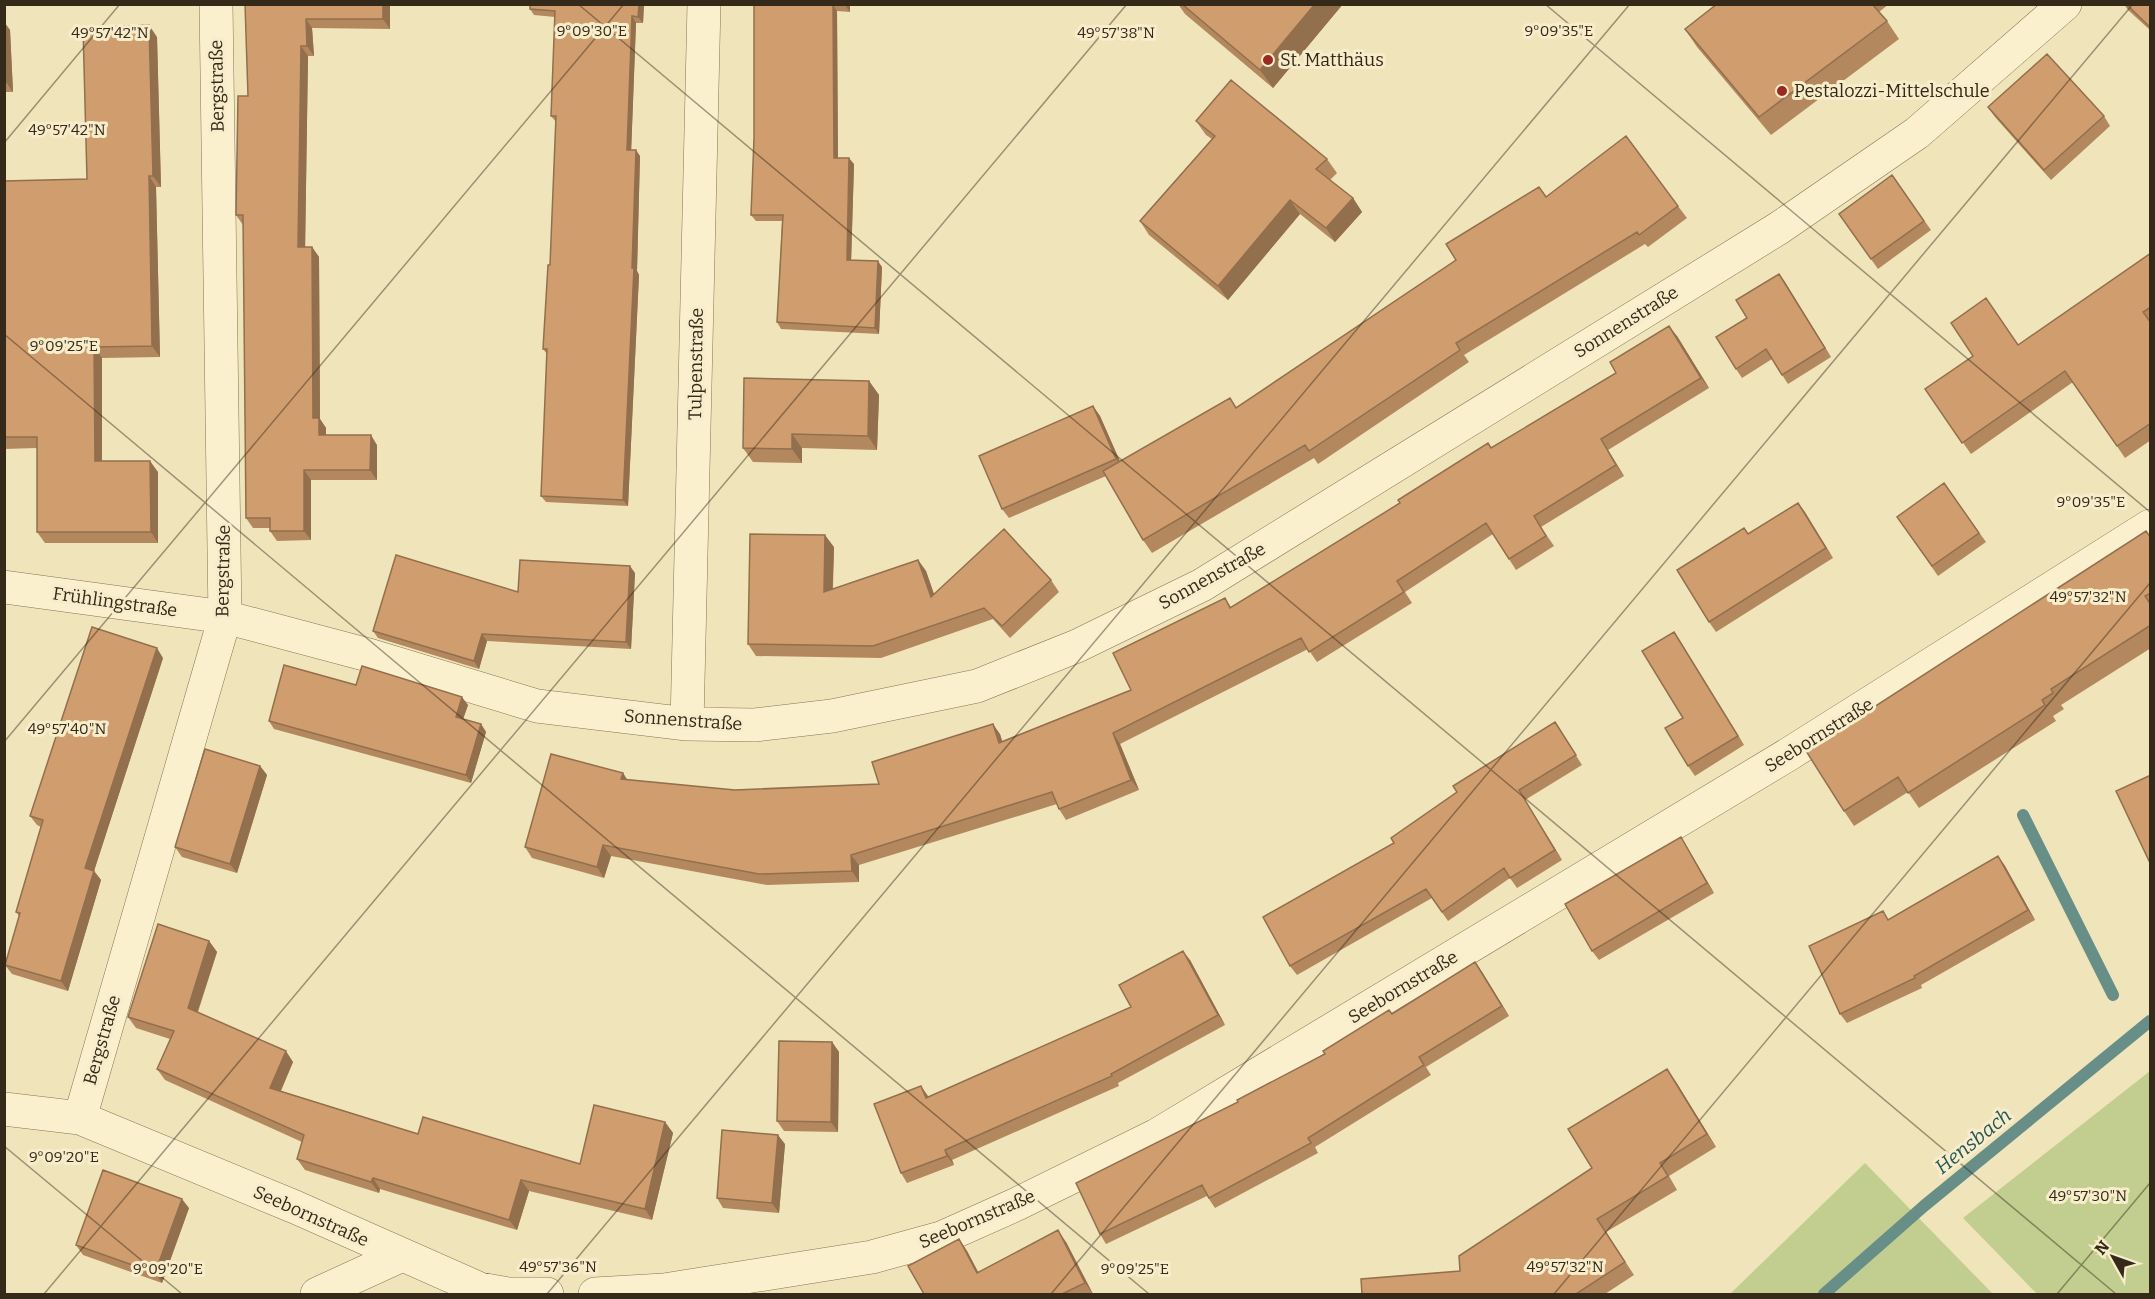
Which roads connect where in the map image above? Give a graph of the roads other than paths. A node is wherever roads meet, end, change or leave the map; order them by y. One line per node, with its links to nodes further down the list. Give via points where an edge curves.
1 (216, 4): 6 (street, Bergstraße)
2 (704, 4): 7 (street, Tulpenstraße)
3 (2065, 4): 7 (street, Sonnenstraße, via 1917,133 1779,228 1202,585 1077,646 977,686 832,716 755,725)
4 (2151, 526): 14 (street, Seebornstraße, via 1789,754 1157,1135 941,1238 872,1257 664,1290)
5 (4, 587): 6 (street, Frühlingstraße)
6 (225, 617): 7 (street, Sonnenstraße, via 537,706); 9 (street, Bergstraße)
7 (687, 724)
8 (4, 1108): 9 (street, Seebornstraße)
9 (80, 1118): 10 (street, Seebornstraße)
10 (400, 1256): 11 (street, Seebornstraße); 12 (street)
11 (474, 1292): 13 (street, Seebornstraße)
12 (317, 1294)
13 (547, 1294)
14 (595, 1294)

